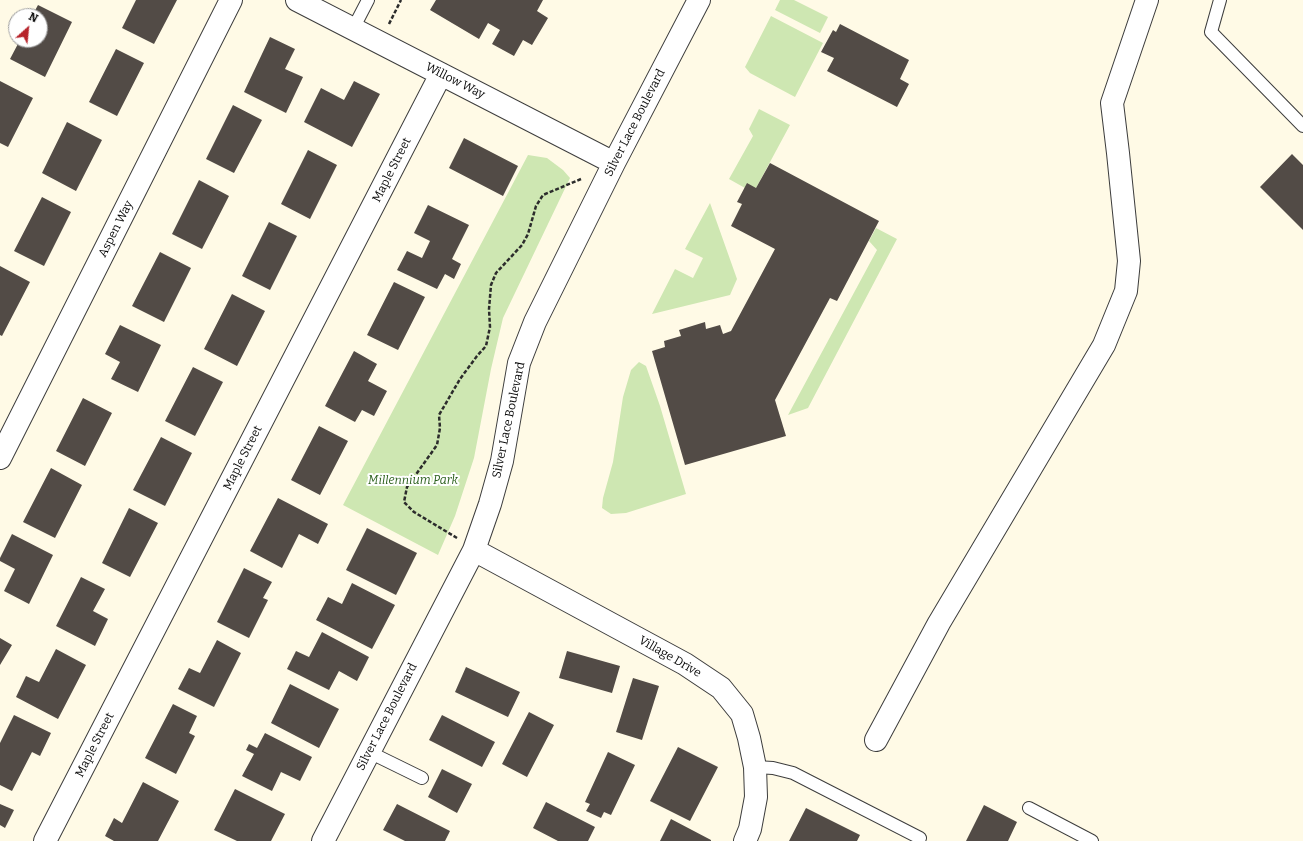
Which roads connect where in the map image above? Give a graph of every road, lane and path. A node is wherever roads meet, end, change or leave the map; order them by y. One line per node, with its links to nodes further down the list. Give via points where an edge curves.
1 (231, 0): 14 (street, Aspen Way)
2 (297, 0): 9 (street, Willow Way)
3 (368, 0): 9 (lane)
4 (401, 0): 8 (path)
5 (699, 0): 12 (street, Silver Lace Boulevard)
6 (1147, 0): 16 (street, via 1112,102 1129,261 1126,291 1104,345 939,624)
7 (1220, 0): 11 (lane, via 1210,32)
8 (389, 24)
9 (353, 29): 10 (street, Willow Way)
10 (442, 74): 12 (street, Willow Way); 22 (street, Maple Street)
11 (1303, 126)
12 (614, 163): 15 (street, Silver Lace Boulevard, via 535,322 520,364 502,461)
13 (582, 178): 15 (path, via 543,195 536,206 522,246 496,273 491,285 490,327 486,346 460,379 439,415 437,445 407,487 404,502 414,512)
14 (0, 458)
15 (474, 550): 17 (street, Silver Lace Boulevard); 18 (street, Village Drive, via 685,664 721,688 742,714)
16 (876, 740)
17 (369, 752): 19 (lane); 23 (street, Silver Lace Boulevard)
18 (756, 767): 21 (lane, via 793,773); 24 (street, Village Drive, via 756,797)
19 (422, 778)
20 (1029, 808): 25 (lane)
21 (920, 838)
22 (45, 841)
23 (323, 841)
24 (745, 841)
25 (1092, 841)

